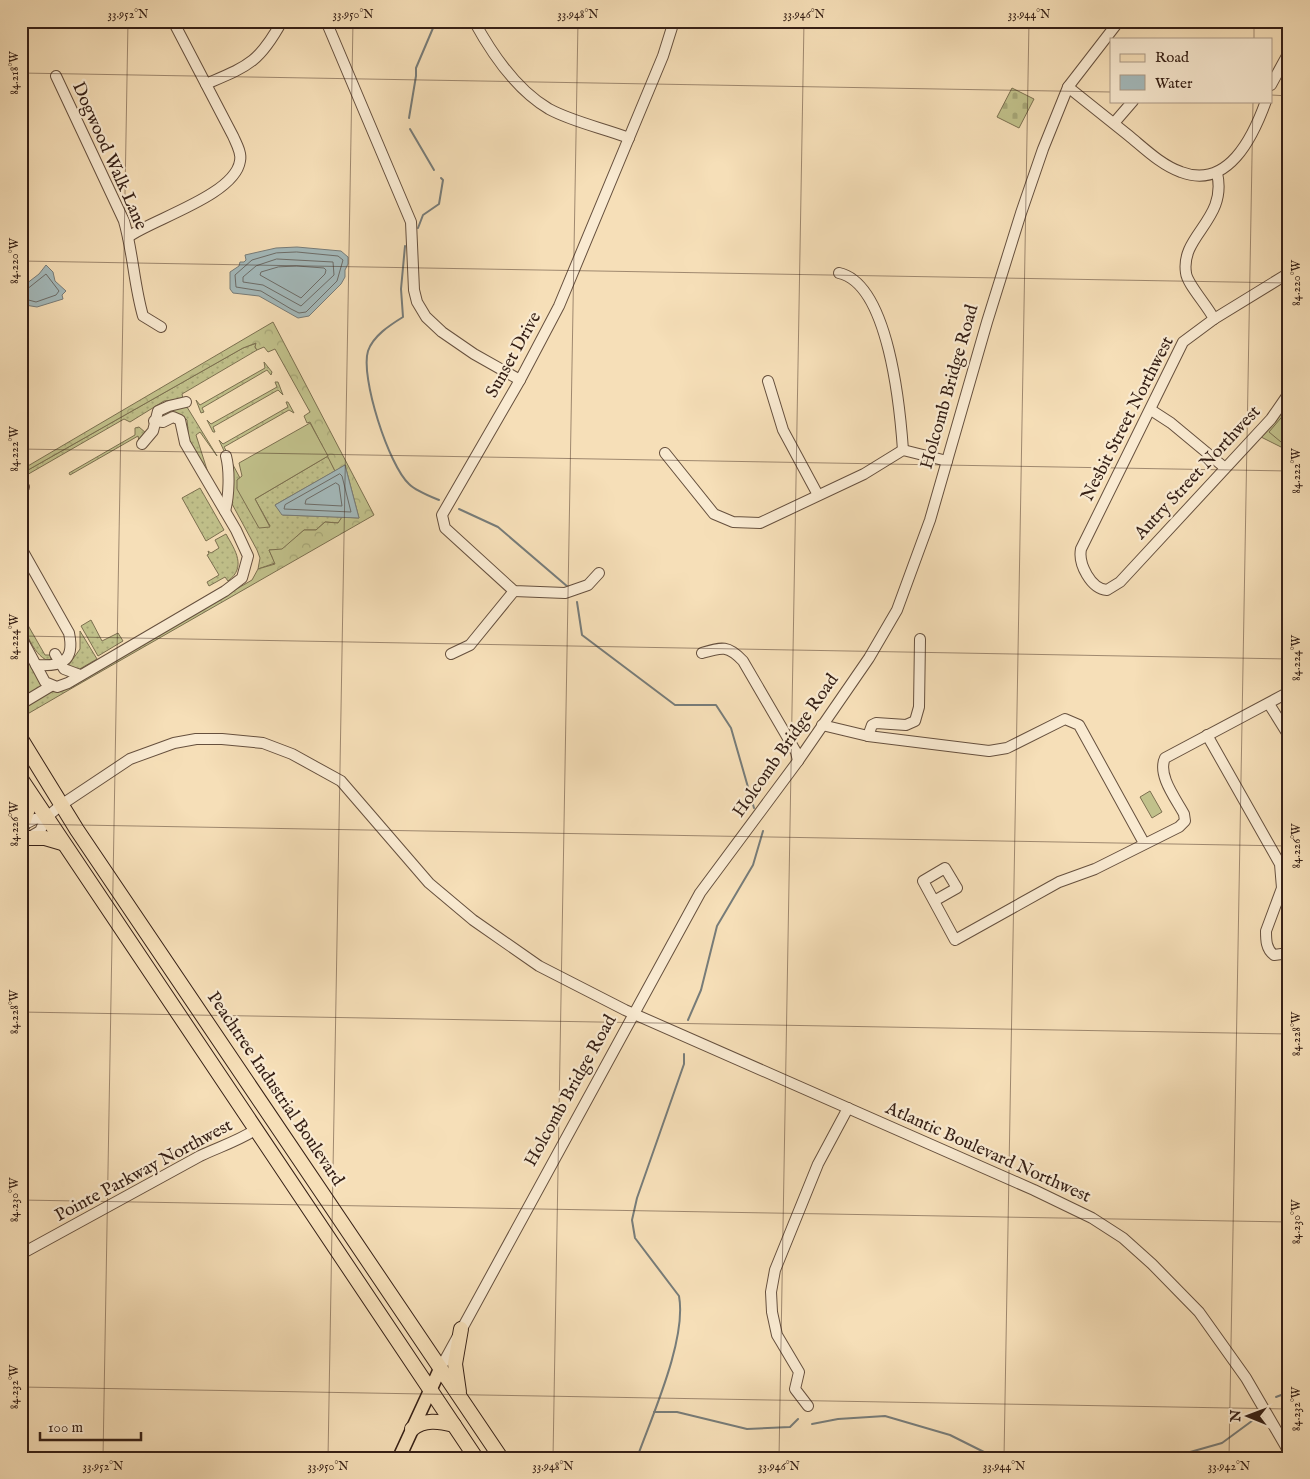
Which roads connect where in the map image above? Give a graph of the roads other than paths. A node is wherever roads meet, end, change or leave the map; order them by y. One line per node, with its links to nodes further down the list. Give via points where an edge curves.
1 (173, 21): 10 (street)
2 (282, 21): 10 (street, via 260,55 245,67)
3 (326, 21): 22 (street, via 411,222 417,302 426,317 442,332)
4 (474, 21): 15 (street, via 506,70 527,94 550,109)
5 (674, 21): 15 (street, Sunset Drive)
6 (1119, 21): 11 (street, Holcomb Bridge Road)
7 (1289, 52): 9 (street)
8 (56, 76): 17 (street, Dogwood Walk Lane, via 124,221)
9 (1272, 83)
10 (206, 84): 17 (street, via 240,155 237,171 220,187 187,208)
11 (1068, 87): 14 (street); 32 (street, Holcomb Bridge Road, via 1021,213)
12 (1131, 102): 14 (street)
13 (1266, 102): 16 (street, via 1238,157)
14 (1114, 123): 16 (street, via 1157,159 1181,172 1198,175)
15 (629, 138): 22 (street, Sunset Drive, via 560,306)
16 (1217, 173): 20 (street, via 1216,206 1186,256 1186,274)
17 (128, 237): 21 (street, Dogwood Walk Lane, via 142,316)
18 (1289, 273): 20 (street, Nesbit Street Northwest)
19 (839, 274): 29 (street, via 849,276 865,294 879,321 892,361)
20 (1214, 318): 26 (street, Nesbit Street Northwest, via 1183,342)
21 (161, 327)
22 (520, 380): 39 (street, Sunset Drive, via 442,515 445,528)
23 (768, 381): 34 (street, via 783,430)
24 (1289, 393): 33 (street, Autry Street Northwest, via 1271,419)
25 (186, 402): 27 (street, via 158,412)
26 (1151, 410): 33 (street); 37 (street, Nesbit Street Northwest, via 1081,552 1086,574 1101,590 1110,589)
27 (154, 421): 28 (street, via 153,432); 35 (street, via 163,422 173,417 180,420 185,443)
28 (142, 444)
29 (903, 450): 32 (street); 34 (street, via 864,474)
30 (665, 452): 34 (street, via 714,514 733,522 760,523)
31 (226, 456): 35 (street, via 229,478)
32 (947, 461): 51 (street, Holcomb Bridge Road, via 897,610 869,658)
33 (1224, 467): 37 (street, Autry Street Northwest, via 1190,508)
34 (818, 495)
35 (225, 511): 46 (street, via 248,556 245,570 236,585)
36 (21, 548): 44 (street, via 69,633 72,646 69,655)
37 (1128, 572)
38 (599, 573): 39 (street, via 588,585 565,593)
39 (514, 591): 43 (street, via 470,645)
40 (21, 637): 45 (street)
41 (920, 639): 52 (street, via 919,707 915,721 906,725 876,723)
42 (702, 653): 56 (street, via 721,648 734,651 743,661 796,752)
43 (451, 654)
44 (57, 659): 45 (street, via 51,666); 46 (street, via 68,672)
45 (36, 664): 47 (street, via 45,682)
46 (80, 675): 47 (street, via 58,687)
47 (51, 686): 49 (street)
48 (1289, 692): 50 (street)
49 (21, 704)
50 (1268, 704): 53 (street); 54 (street)
51 (822, 725): 52 (street); 56 (street, Holcomb Bridge Road)
52 (868, 736): 62 (street, via 989,751 1007,748 1065,719 1072,720 1079,725)
53 (1207, 736): 62 (street, via 1165,758 1163,772 1185,821); 64 (street, via 1280,864 1282,888 1266,939 1269,952 1274,955)
54 (1289, 736)
55 (21, 739): 58 (highway, Peachtree Industrial Boulevard)
56 (798, 761): 65 (street, Holcomb Bridge Road, via 700,893)
57 (21, 779): 59 (highway); 60 (highway, via 28,809)
58 (61, 805): 59 (street, Atlantic Boulevard Northwest); 65 (street, Atlantic Boulevard Northwest, via 130,759 174,743 222,738 263,744 292,754 341,781 429,883 472,920 539,966); 70 (highway, Peachtree Industrial Boulevard)
59 (47, 817): 60 (street, via 34,819); 61 (highway)
60 (23, 833): 61 (highway)
61 (62, 842): 67 (highway)
62 (1144, 843): 63 (street, via 1095,869 1059,882 955,940)
63 (934, 901)
64 (1289, 953)
65 (634, 1013): 66 (street, Atlantic Boulevard Northwest); 69 (street, Holcomb Bridge Road)
66 (848, 1108): 73 (street, via 818,1164 775,1270 771,1292 777,1335 799,1372 795,1389); 76 (street, Atlantic Boulevard Northwest, via 1034,1190 1092,1218 1123,1238 1199,1312 1246,1378)
67 (255, 1130): 68 (street, Pointe Parkway Northwest, via 200,1156); 71 (highway)
68 (21, 1254)
69 (461, 1328): 70 (street, Holcomb Bridge Road); 72 (highway, via 455,1364)
70 (440, 1369): 71 (main road, Holcomb Bridge Road); 72 (highway, Peachtree Industrial Boulevard)
71 (430, 1390): 74 (highway); 75 (main road, Holcomb Bridge Road)
72 (460, 1398): 79 (highway, Peachtree Industrial Boulevard)
73 (808, 1406)
74 (454, 1425): 75 (highway, via 428,1422); 78 (highway)
75 (412, 1429): 77 (main road, Holcomb Bridge Road)
76 (1289, 1452)
77 (399, 1458)
78 (476, 1458)
79 (501, 1458)

